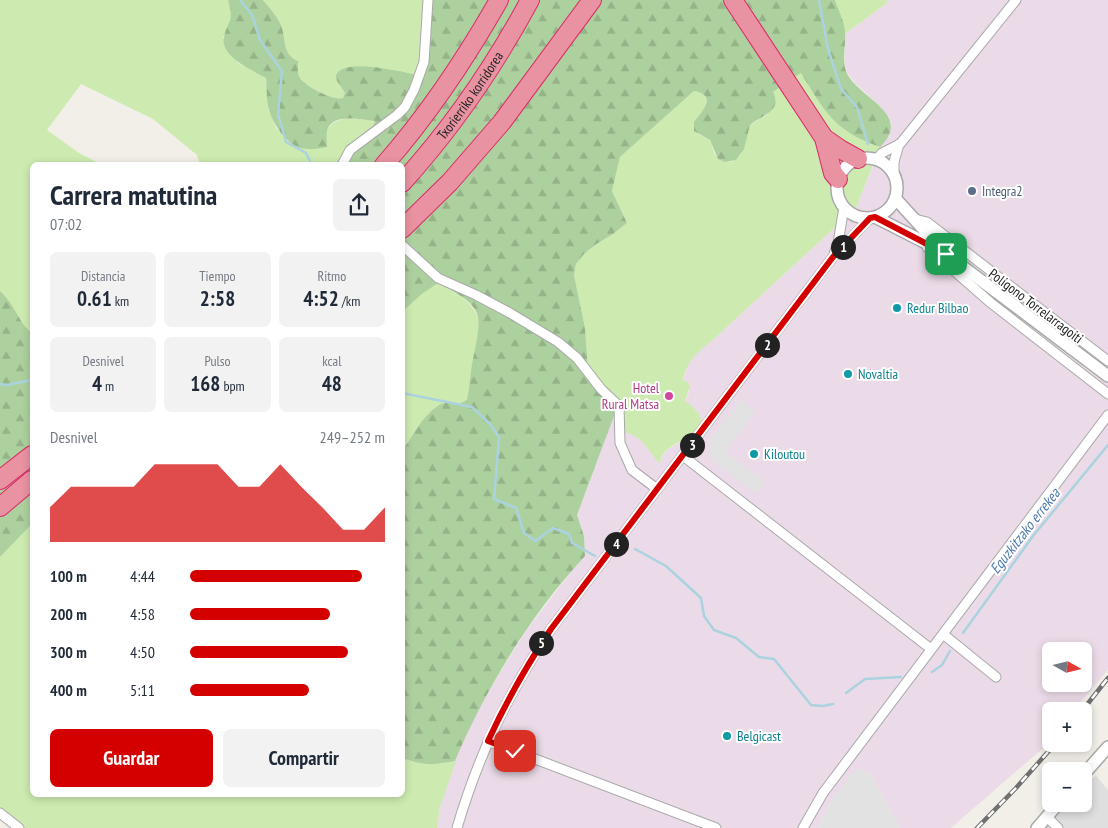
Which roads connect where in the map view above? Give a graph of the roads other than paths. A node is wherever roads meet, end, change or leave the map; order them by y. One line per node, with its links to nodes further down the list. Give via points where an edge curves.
1 (428, 0): 13 (street, via 424,62 414,90 397,115 350,150)
2 (499, 0): 14 (highway, Txorierriko korridorea, via 446,85)
3 (530, 0): 16 (highway, Txorierriko korridorea, via 468,100)
4 (592, 0): 22 (highway, via 502,122 450,182)
5 (723, 0): 8 (highway)
6 (733, 0): 8 (highway)
7 (1016, 0): 10 (street)
8 (746, 20): 9 (highway)
9 (824, 138): 11 (highway); 17 (highway, via 833,173)
10 (900, 144): 12 (street); 15 (street)
11 (858, 158): 12 (street); 17 (street, via 843,169)
12 (877, 159): 15 (street)
13 (344, 162)
14 (387, 162)
15 (894, 174): 18 (street)
16 (405, 179)
17 (838, 179): 19 (street, via 837,192)
18 (895, 198): 20 (street, via 891,206); 21 (street)
19 (844, 207): 20 (street, via 856,216); 26 (street)
20 (873, 217): 23 (street); 26 (street)
21 (915, 219): 25 (street); 27 (street, Polígono Torrelarragoiti, via 927,222)
22 (405, 226)
23 (916, 237): 25 (street); 29 (street, via 991,303)
24 (405, 249): 35 (street, via 438,278 510,313 558,342 577,358 619,406 620,444 632,470)
25 (946, 254): 28 (street)
26 (833, 257): 31 (street)
27 (1108, 361)
28 (1108, 376)
29 (1108, 394)
30 (1108, 416): 37 (street)
31 (683, 456): 35 (street); 38 (street)
32 (30, 457): 33 (highway)
33 (0, 480)
34 (30, 482): 36 (highway)
35 (657, 489): 40 (street, via 529,661)
36 (0, 507)
37 (943, 634): 38 (street); 39 (street)
38 (931, 649): 49 (street, via 822,793)
39 (996, 677)
40 (488, 741): 47 (street); 48 (street)
41 (1108, 747): 42 (street)
42 (1092, 765)
43 (1051, 812): 45 (street)
44 (0, 813): 46 (street)
45 (1047, 817): 50 (street); 51 (street)
46 (19, 828)
47 (457, 828)
48 (716, 828)
49 (803, 828)
50 (1037, 828)
51 (1058, 828)

